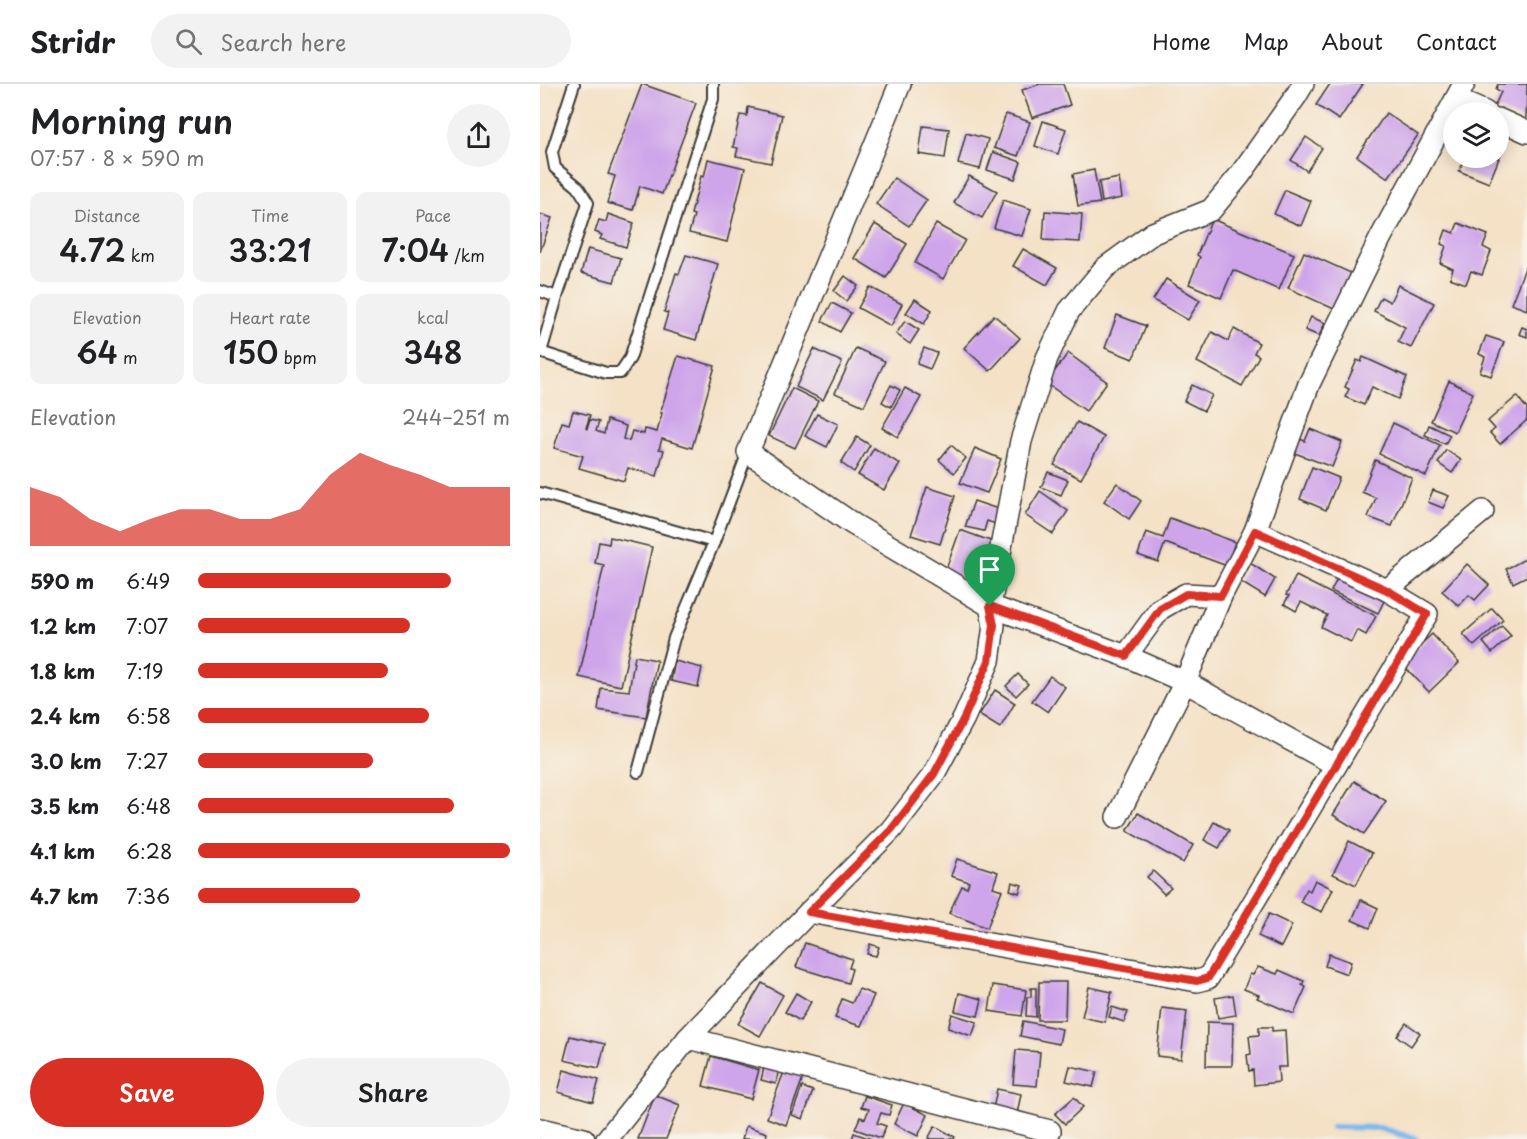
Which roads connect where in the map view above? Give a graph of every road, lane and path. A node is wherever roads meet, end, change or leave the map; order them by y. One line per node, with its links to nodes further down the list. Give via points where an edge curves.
1 (574, 84): 10 (lane, via 552,152 555,168 578,187 588,203)
2 (712, 84): 11 (lane, via 713,99 630,358 620,373 606,373)
3 (900, 84): 12 (street)
4 (1303, 84): 19 (street, via 1211,210 1153,233 1105,268 1069,311 1047,358 1021,441)
5 (1461, 92): 6 (street); 15 (street, via 1381,237 1309,384)
6 (1473, 102)
7 (1509, 124): 8 (street)
8 (1527, 132)
9 (540, 291): 10 (lane)
10 (557, 297): 11 (lane)
11 (540, 352)
12 (748, 452): 16 (lane); 19 (street, via 853,524)
13 (540, 493): 16 (lane)
14 (1483, 511): 17 (street)
15 (1255, 531): 17 (street); 18 (street)
16 (714, 542): 23 (lane, via 674,638)
17 (1387, 590): 22 (street, via 1427,614)
18 (1221, 596): 20 (street, via 1186,594 1160,609); 21 (street)
19 (990, 606): 20 (street); 25 (street, via 994,625 989,661 934,774 891,830)
20 (1126, 656): 21 (street)
21 (1185, 682): 22 (street); 24 (street)
22 (1336, 765): 25 (street, via 1208,978 1197,981)
23 (638, 772)
24 (1117, 817)
25 (809, 912): 26 (street)
26 (688, 1038): 28 (street); 30 (street)
27 (540, 1129): 29 (street)
28 (1050, 1131)
29 (584, 1139)
30 (607, 1139)

